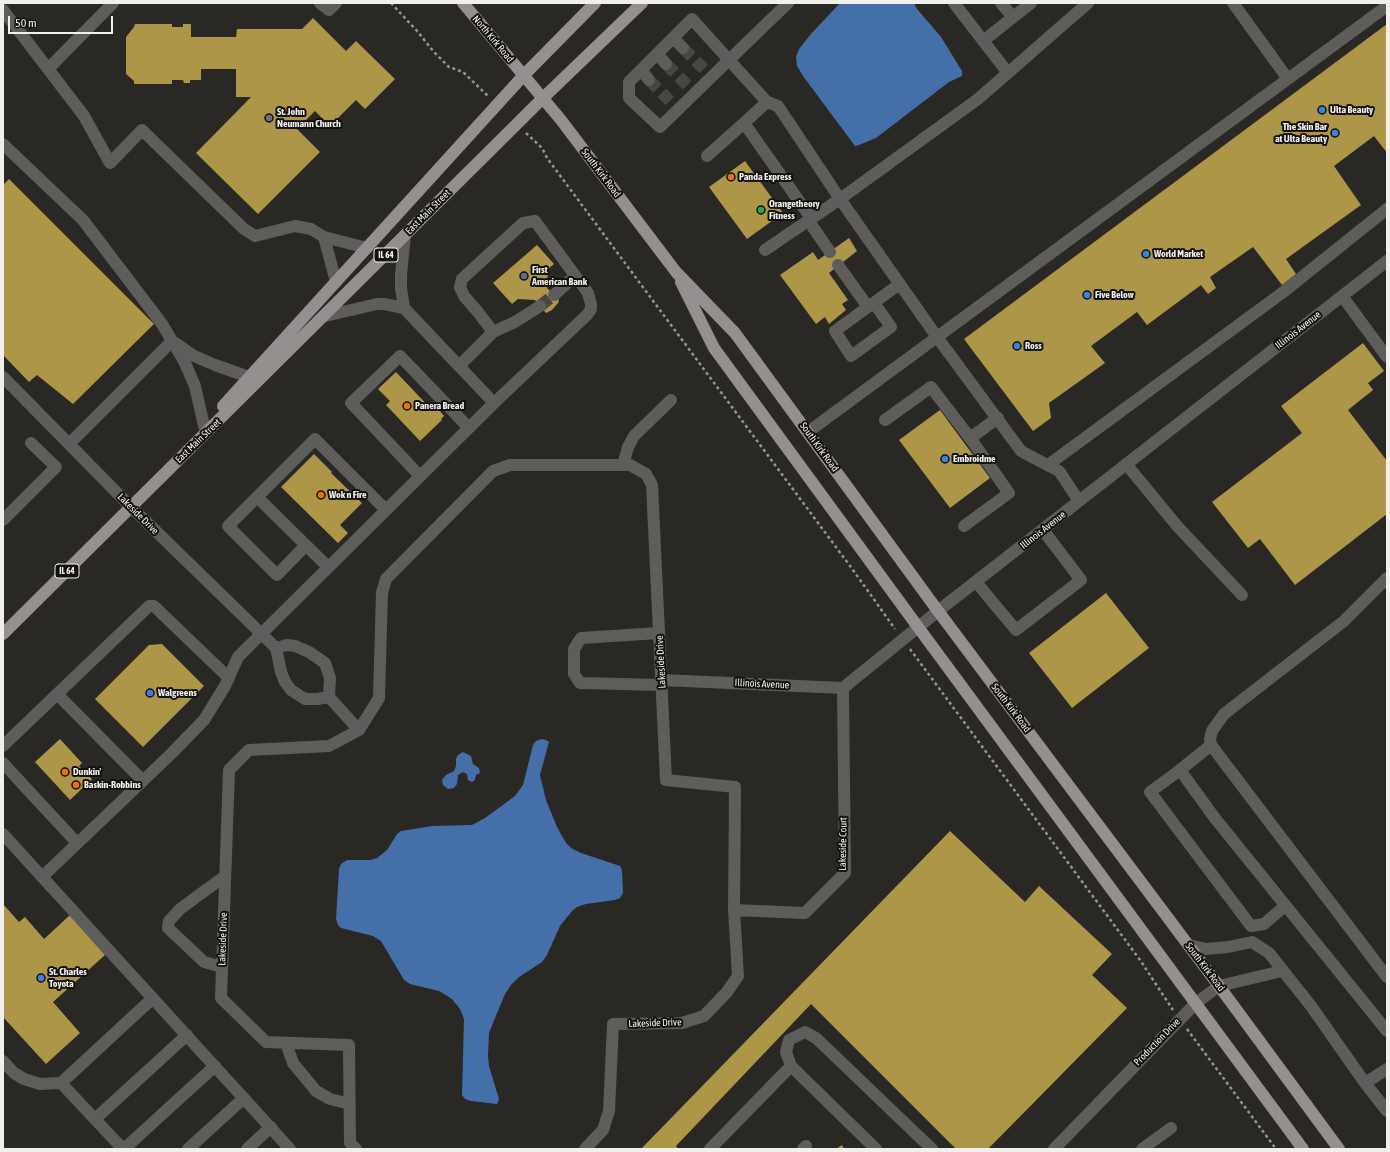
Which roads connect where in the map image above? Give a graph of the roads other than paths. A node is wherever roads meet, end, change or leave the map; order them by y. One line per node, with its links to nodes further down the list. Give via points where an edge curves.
1 (113, 3): 22 (street)
2 (320, 3): 3 (street, via 329,10)
3 (336, 3)
4 (463, 3): 25 (main road, North Kirk Road)
5 (595, 3): 25 (main road, East Main Street / IL 64)
6 (642, 3): 28 (main road, East Main Street / IL 64)
7 (788, 3): 20 (street)
8 (954, 3): 17 (street)
9 (1001, 3): 15 (street)
10 (1031, 3): 15 (street)
11 (1088, 3): 24 (street)
12 (1233, 3): 26 (street)
13 (1387, 6): 26 (street)
14 (3, 10): 22 (street)
15 (1013, 17): 17 (street)
16 (673, 38): 18 (street); 19 (street); 20 (street, via 692,19)
17 (983, 41): 24 (street)
18 (683, 48)
19 (656, 54): 21 (street); 23 (street)
20 (729, 60): 23 (street, via 708,73 674,105 660,127 629,98 629,82); 29 (street)
21 (666, 64)
22 (49, 68): 37 (street, via 84,116 110,163 142,130 244,229 255,236 295,226 311,229)
23 (641, 70): 27 (street)
24 (1008, 73): 33 (street, via 978,99)
25 (524, 75): 28 (main road, South Kirk Road); 38 (main road, East Main Street / IL 64)
26 (1288, 79): 53 (street)
27 (650, 80)
28 (543, 98): 36 (main road, East Main Street / IL 64); 43 (main road, South Kirk Road)
29 (767, 102): 30 (street); 33 (street, via 778,106)
30 (744, 123): 32 (street); 35 (street)
31 (3, 144): 54 (street, via 83,220 162,324)
32 (707, 156)
33 (840, 199): 35 (street); 46 (street)
34 (1387, 209): 71 (street, via 1282,292)
35 (810, 219): 39 (street); 40 (street)
36 (405, 235): 50 (street, via 401,282); 51 (main road, East Main Street / IL 64)
37 (324, 237): 38 (street); 45 (street)
38 (367, 248): 45 (main road, East Main Street / IL 64)
39 (764, 250)
40 (830, 252)
41 (1387, 261): 48 (street, Illinois Avenue)
42 (838, 265): 46 (street, via 871,305)
43 (676, 272): 65 (main road, South Kirk Road, via 735,333); 86 (main road, South Kirk Road, via 714,348)
44 (575, 276): 47 (street); 52 (street, via 535,222 523,223 462,279 460,287 464,296); 60 (street, via 588,293 591,309)
45 (336, 282): 58 (main road, East Main Street / IL 64)
46 (900, 284): 53 (street)
47 (554, 294)
48 (1342, 296): 55 (street); 69 (street, Illinois Avenue)
49 (540, 306): 52 (street)
50 (404, 308): 51 (street, via 376,304); 56 (street)
51 (325, 316): 75 (main road, East Main Street / IL 64)
52 (493, 332): 56 (street)
53 (937, 337): 61 (street); 65 (street)
54 (172, 341): 58 (street, via 194,356); 63 (street, via 185,362 195,386); 68 (street)
55 (1387, 357)
56 (459, 366): 60 (street)
57 (3, 377): 68 (street, Lakeside Drive)
58 (249, 377): 63 (main road, East Main Street / IL 64)
59 (671, 400): 70 (street, via 634,436)
60 (494, 403): 64 (street)
61 (998, 418): 66 (street); 71 (street, via 1021,450)
62 (885, 420): 66 (street, via 931,387)
63 (204, 426): 75 (main road, East Main Street / IL 64)
64 (469, 428): 72 (street); 72 (street, via 400,356 351,403)
65 (808, 432): 85 (main road, South Kirk Road)
66 (970, 438): 78 (street, via 1009,493)
67 (31, 442): 77 (street, via 56,467)
68 (68, 444): 75 (street, Lakeside Drive)
69 (1126, 464): 74 (street, Illinois Avenue); 84 (street, via 1178,527)
70 (623, 465): 87 (street, Lakeside Drive, via 630,465 646,474 652,485); 96 (street, Lakeside Drive, via 510,465 493,471 386,579 382,594 379,698)
71 (1048, 465): 74 (street, via 1059,471)
72 (420, 476): 76 (street)
73 (257, 497): 76 (street, via 315,439); 80 (street); 80 (street, via 228,526 271,569 277,574)
74 (1079, 501): 79 (street, Illinois Avenue)
75 (130, 507): 88 (main road, East Main Street / IL 64); 89 (street, Lakeside Drive)
76 (386, 510): 81 (street)
77 (3, 520)
78 (964, 526)
79 (1043, 530): 83 (street, Illinois Avenue); 83 (street, via 1081,580 1016,630)
80 (306, 545): 81 (street)
81 (328, 567): 89 (street)
82 (1387, 578): 97 (street, via 1344,621 1224,714 1212,731)
83 (976, 582): 85 (street, Illinois Avenue)
84 (1242, 595)
85 (938, 611): 86 (street, Illinois Avenue); 108 (main road, South Kirk Road)
86 (918, 627): 93 (street, Illinois Avenue); 114 (main road, South Kirk Road)
87 (659, 633): 92 (street, Lakeside Drive); 92 (street, Illinois Avenue, via 581,638 574,649 574,674 580,683)
88 (3, 634)
89 (260, 634): 90 (street, Lakeside Drive); 91 (street, via 238,657)
90 (276, 648): 95 (street, via 281,672 291,690 305,698); 95 (street, via 295,646 309,652 325,664 330,678)
91 (229, 678): 94 (street, via 154,606 149,606); 101 (street, via 204,720)
92 (662, 683): 93 (street, Illinois Avenue); 107 (street, Lakeside Drive, via 666,780 735,787)
93 (843, 688): 107 (street, Lakeside Court, via 844,873 805,914)
94 (57, 694): 98 (street); 101 (street)
95 (329, 697): 96 (street)
96 (359, 730): 104 (street, Lakeside Drive, via 329,746 249,750 229,770)
97 (1211, 745): 100 (street); 111 (street)
98 (3, 746)
99 (3, 763): 103 (street)
100 (1180, 770): 106 (street, via 1214,817); 106 (street, via 1150,792 1251,926 1264,924)
101 (143, 781): 103 (street)
102 (3, 834): 105 (street)
103 (77, 843): 105 (street)
104 (225, 876): 109 (street, Lakeside Drive); 109 (street, via 180,908 168,928 204,962)
105 (42, 877): 113 (street)
106 (1286, 906): 115 (street)
107 (734, 910): 135 (street, Lakeside Drive, via 738,976 704,1016 682,1022 613,1024 609,1111 603,1130)
108 (1189, 945): 110 (street, via 1206,949 1252,942 1269,953); 112 (main road, South Kirk Road)
109 (222, 967): 117 (street, Lakeside Drive, via 221,998 266,1042)
110 (1282, 971): 112 (street, Production Drive); 123 (street, via 1311,1006)
111 (1387, 977)
112 (1219, 986): 114 (street, Production Drive); 142 (main road, South Kirk Road)
113 (153, 998): 116 (street); 122 (street)
114 (1196, 1003): 139 (street, Production Drive); 141 (main road, South Kirk Road)
115 (1387, 1031)
116 (187, 1035): 119 (street); 127 (street)
117 (286, 1043): 125 (street, via 293,1063 316,1090 330,1099); 125 (street, Lakeside Drive, via 349,1045)
118 (3, 1061): 122 (street, via 24,1079 40,1084)
119 (215, 1066): 124 (street); 130 (street)
120 (791, 1066): 136 (street); 137 (street); 138 (street, via 786,1052 790,1040 805,1032 816,1038)
121 (1387, 1069): 123 (street)
122 (62, 1082): 127 (street)
123 (1365, 1083): 126 (street)
124 (244, 1098): 128 (street); 131 (street)
125 (350, 1104): 134 (street, Lakeside Drive, via 350,1143)
126 (1387, 1111)
127 (96, 1119): 130 (street)
128 (271, 1127): 132 (street); 133 (street)
129 (1171, 1128): 140 (street)
130 (124, 1149)
131 (188, 1149)
132 (247, 1149)
133 (290, 1149)
134 (356, 1149)
135 (585, 1149)
136 (710, 1149)
137 (876, 1149)
138 (932, 1149)
139 (1054, 1149)
140 (1142, 1149)
141 (1303, 1149)
142 (1339, 1149)

